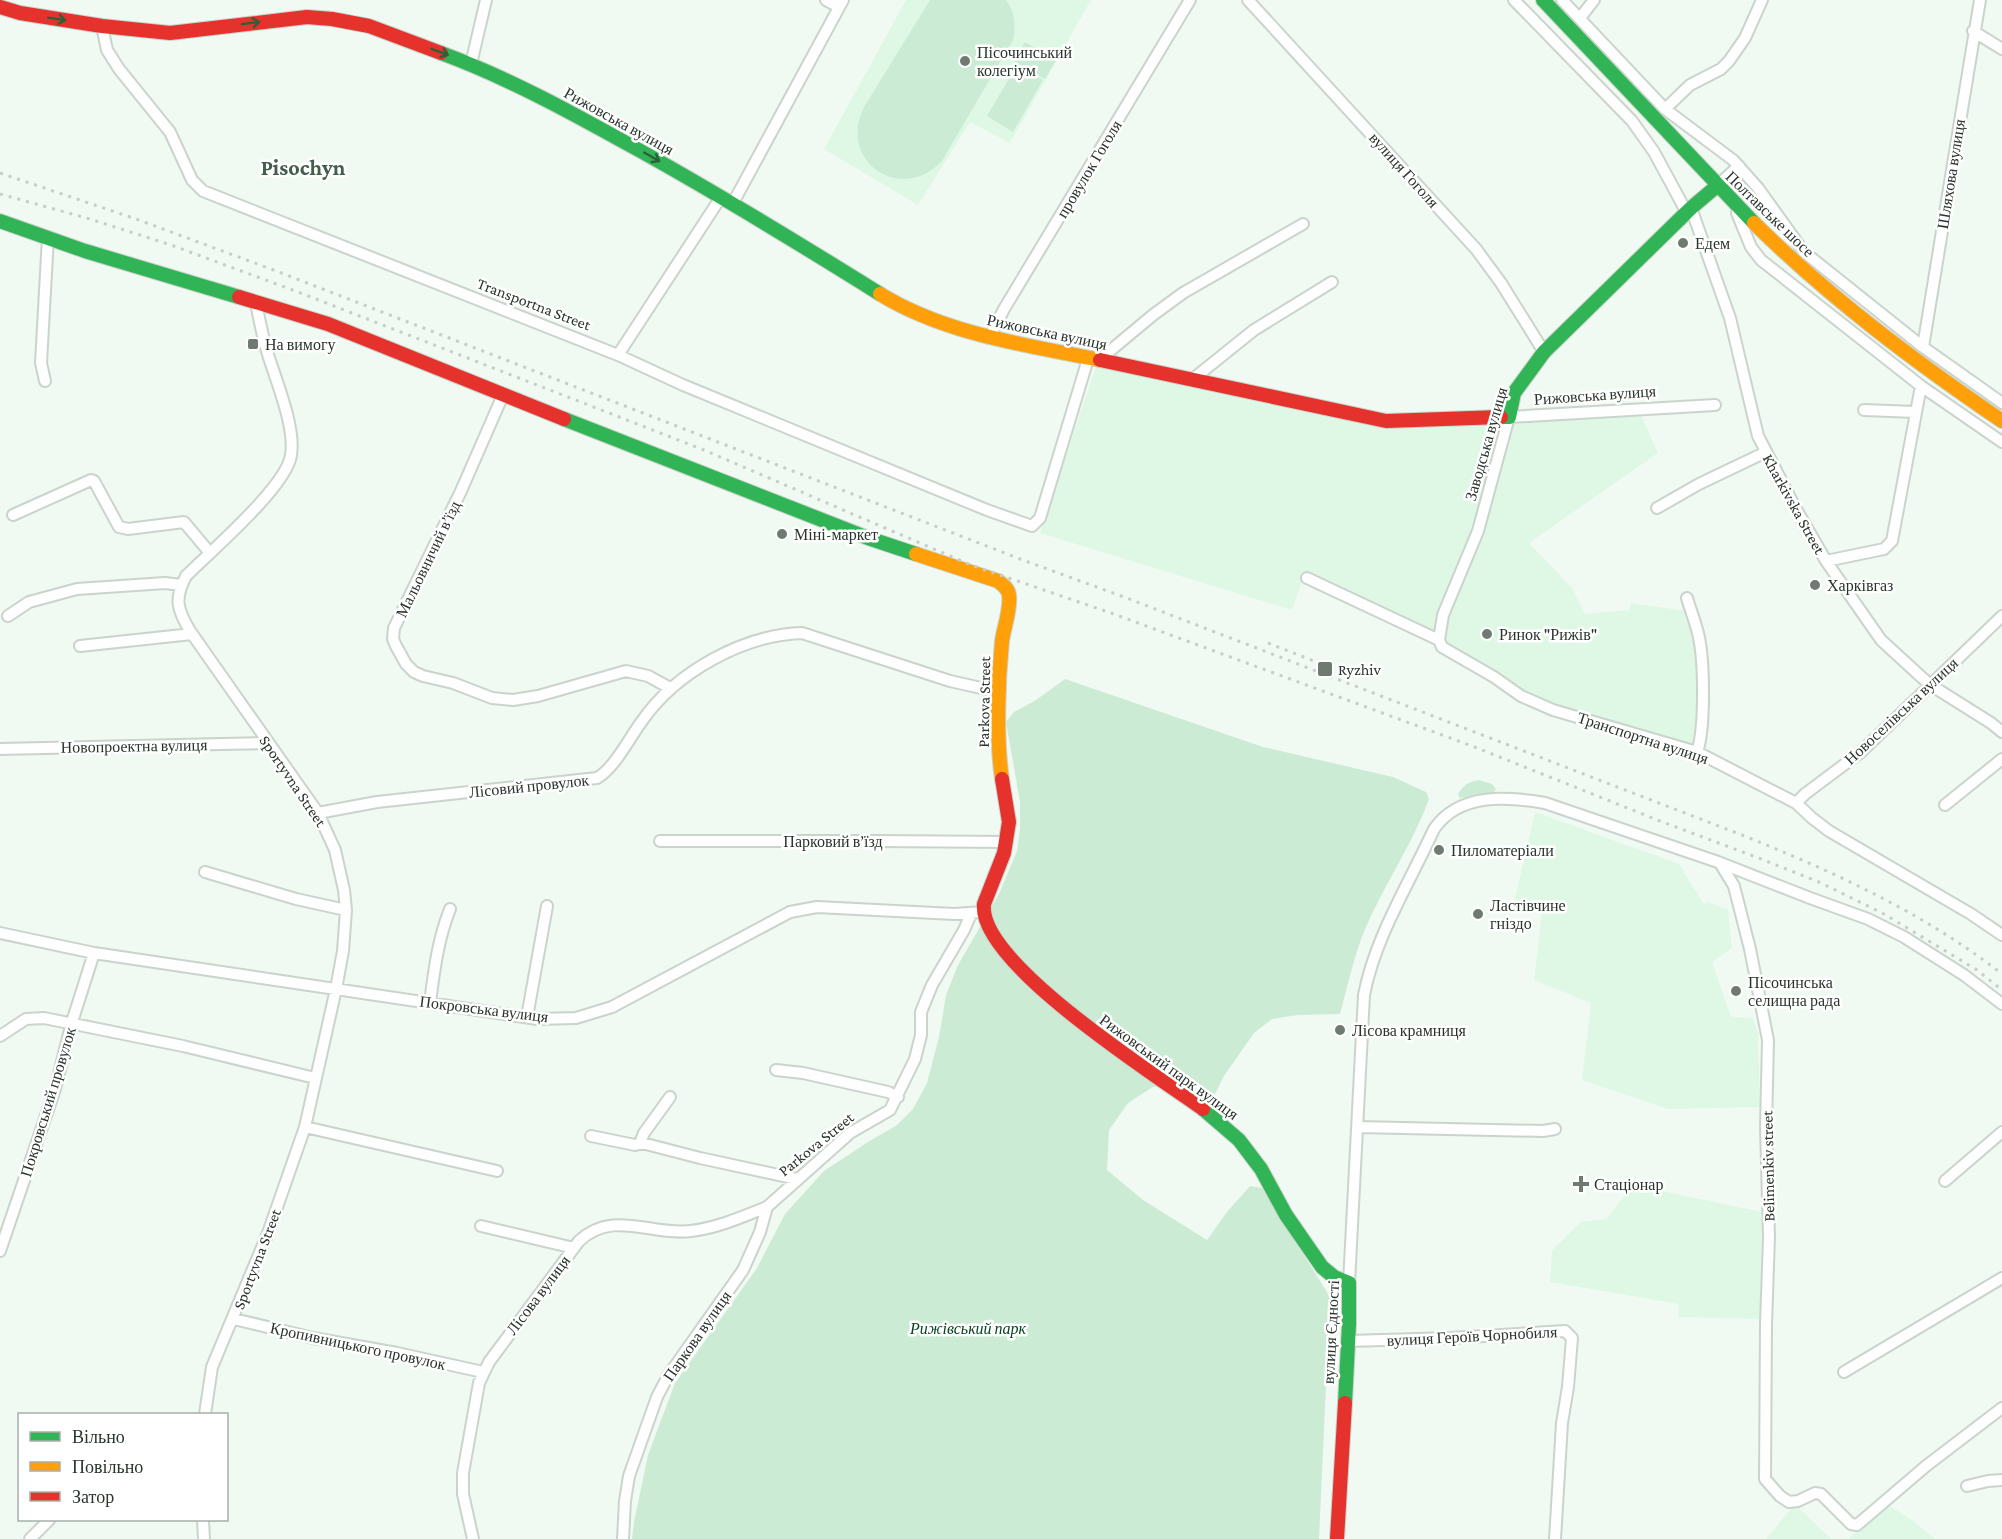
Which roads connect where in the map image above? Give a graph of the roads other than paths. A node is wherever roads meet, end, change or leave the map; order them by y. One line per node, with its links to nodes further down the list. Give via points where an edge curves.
1 (486, 0): 17 (street)
2 (826, 0): 11 (street)
3 (1190, 0): 29 (street, провулок Гоголя)
4 (1248, 0): 31 (street, вулиця Гоголя, via 1476,249)
5 (1514, 0): 23 (street, Kharkivska Street, via 1632,121)
6 (1543, 0): 20 (main road, Полтавське шосе)
7 (1562, 0): 13 (street)
8 (1594, 0): 13 (street)
9 (1762, 0): 18 (street, via 1729,62 1690,85)
10 (1980, 0): 15 (street, Шляхова вулиця)
11 (841, 4): 21 (street)
12 (0, 7): 14 (main road, Рижовська вулиця, one-way to 14)
13 (1580, 18): 18 (street)
14 (102, 26): 17 (main road, Рижовська вулиця, one-way to 17, via 170,33 307,17 332,19 369,26); 32 (street, Transportna Street, via 107,50 170,132 192,180 203,191)
15 (1973, 31): 16 (street); 30 (street, Шляхова вулиця)
16 (2002, 49)
17 (471, 63): 21 (main road, Рижовська вулиця, one-way to 21, via 578,116)
18 (1665, 109): 19 (street)
19 (1738, 166): 20 (street); 30 (street, via 1804,252)
20 (1717, 186): 22 (main road, Полтавське шосе); 23 (main road, Заводська вулиця)
21 (727, 200): 29 (main road, Рижовська вулиця, via 903,308); 32 (street)
22 (1732, 202): 36 (street, via 1751,248 1761,260); 43 (main road, Полтавське шосе, via 1851,310)
23 (1689, 210): 31 (main road, Заводська вулиця); 45 (street, Kharkivska Street, via 1730,318 1758,436)
24 (0, 221): 26 (main road)
25 (1303, 224): 33 (street, via 1183,293)
26 (48, 237): 28 (main road); 35 (street, via 41,363)
27 (1332, 282): 34 (street, via 1254,330)
28 (256, 303): 37 (main road, via 328,324); 48 (street, via 282,395 291,455 275,488)
29 (989, 338): 33 (main road, Рижовська вулиця)
30 (1923, 347): 38 (street)
31 (1544, 352): 42 (main road, Заводська вулиця, via 1514,393)
32 (618, 355): 33 (street, Transportna Street, via 1032,526 1040,518)
33 (1093, 360): 34 (main road, Рижовська вулиця)
34 (1193, 379): 42 (main road, Рижовська вулиця, via 1386,421)
35 (45, 381)
36 (1921, 386): 41 (street); 44 (street)
37 (503, 395): 59 (street, Мальовничий в’їзд, via 394,628 393,639 406,664 423,676 504,700 538,696 626,671 648,676); 60 (main road, Parkova Street, via 868,538 998,581 1009,596)
38 (2002, 403)
39 (1715, 405): 42 (street, Рижовська вулиця)
40 (1864, 410): 41 (street)
41 (1916, 412): 49 (street, via 1891,543 1884,549)
42 (1509, 417): 56 (street, Заводська вулиця, via 1478,531 1443,615)
43 (2002, 421)
44 (2002, 441)
45 (1766, 452): 46 (street); 49 (street, Kharkivska Street)
46 (1657, 508)
47 (13, 515): 48 (street, via 94,481 119,527 184,522)
48 (210, 553): 51 (street)
49 (1826, 561): 58 (street, Kharkivska Street, via 1881,640)
50 (1307, 578): 56 (street, Транспортна вулиця)
51 (181, 585): 53 (street, via 76,589 29,602); 55 (street, Sportyvna Street, via 178,604)
52 (1687, 598): 64 (street, via 1701,653 1702,723)
53 (8, 616)
54 (2002, 616): 58 (street, Новоселівська вулиця)
55 (192, 634): 57 (street); 62 (street, Sportyvna Street)
56 (1439, 640): 64 (street, Транспортна вулиця, via 1442,647 1521,696 1553,710)
57 (80, 646)
58 (1929, 684): 61 (street, Kharkivska Street); 66 (street, Новоселівська вулиця, via 1861,752)
59 (670, 688): 60 (street, Лісовий провулок, via 733,650 774,636 802,633 950,681); 68 (street, Лісовий провулок, via 650,709 608,770 597,778 377,802)
60 (999, 692): 70 (main road, Parkova Street, via 1000,765 1009,822)
61 (2002, 732)
62 (268, 743): 63 (street, Новопроектна вулиця); 68 (street, Sportyvna Street)
63 (0, 749)
64 (1697, 752): 66 (street, Транспортна вулиця)
65 (2002, 759): 67 (street)
66 (1796, 803): 78 (street, Транспортна вулиця, via 1828,831)
67 (1945, 805)
68 (318, 813): 75 (street, Sportyvna Street, via 340,870)
69 (660, 842): 70 (street, Парковий в’їзд)
70 (1007, 842): 76 (main road, Parkova Street)
71 (1718, 862): 82 (street, via 1868,919 1964,975); 91 (street, вулиця Єдності, via 1545,803 1480,801 1461,805 1443,816 1380,940 1367,975); 109 (street, Belimenkiv street, via 1734,886 1768,1040 1765,1479 1789,1502 1821,1494 1851,1524 1857,1525)
72 (205, 872): 75 (street)
73 (547, 906): 83 (street)
74 (450, 909): 81 (street, via 443,925)
75 (346, 910): 80 (street, Sportyvna Street)
76 (977, 913): 83 (street, Покровська вулиця, via 817,907 790,912 612,1007 576,1018); 89 (street, Parkova Street, via 932,985 921,1012 915,1059); 104 (main road, Рижовський парк вулиця, via 993,938 1050,997 1206,1111 1239,1140 1316,1259 1334,1277)
77 (0, 933): 79 (street, Покровська вулиця)
78 (2002, 935)
79 (94, 953): 80 (street, Покровська вулиця); 84 (street, Покровський провулок)
80 (336, 988): 81 (street, Покровська вулиця); 87 (street, Sportyvna Street)
81 (430, 1003): 83 (street, Покровська вулиця)
82 (2002, 1004)
83 (527, 1017)
84 (72, 1022): 85 (street, via 33,1018); 87 (street); 102 (street, Покровський провулок, via 55,1089)
85 (0, 1036)
86 (776, 1070): 89 (street)
87 (315, 1078): 90 (street, Sportyvna Street)
88 (670, 1097): 95 (street)
89 (898, 1097): 97 (street, Parkova Street, via 890,1110 850,1133)
90 (305, 1127): 96 (street); 105 (street, Sportyvna Street)
91 (1358, 1127): 92 (street); 104 (street, вулиця Єдності)
92 (1555, 1129)
93 (2002, 1132): 98 (street)
94 (591, 1136): 95 (street)
95 (640, 1143): 97 (street)
96 (497, 1171)
97 (797, 1179): 99 (street, Parkova Street)
98 (1945, 1181)
99 (767, 1207): 101 (street, Лісова вулиця, via 689,1231 608,1225 592,1230); 118 (street, Паркова вулиця, via 744,1270 657,1397 629,1476)
100 (481, 1226): 101 (street)
101 (574, 1248): 107 (street, Лісова вулиця)
102 (0, 1251)
103 (2002, 1278): 108 (street)
104 (1349, 1283): 106 (main road, вулиця Єдності)
105 (234, 1319): 107 (street, Кропивницького провулок); 110 (street, Sportyvna Street, via 212,1367)
106 (1348, 1341): 119 (main road, вулиця Єдності); 120 (street, вулиця Героїв Чорнобиля, via 1565,1331 1569,1334 1572,1338)
107 (483, 1372): 117 (street, Лісова вулиця, via 463,1473 463,1494)
108 (1844, 1372)
109 (2002, 1408)
110 (204, 1413)
111 (2002, 1480): 112 (street)
112 (1967, 1486)
113 (48, 1521): 115 (street)
114 (203, 1521): 116 (street)
115 (30, 1539)
116 (204, 1539)
117 (473, 1539)
118 (623, 1539)
119 (1337, 1539)
120 (1555, 1539)

